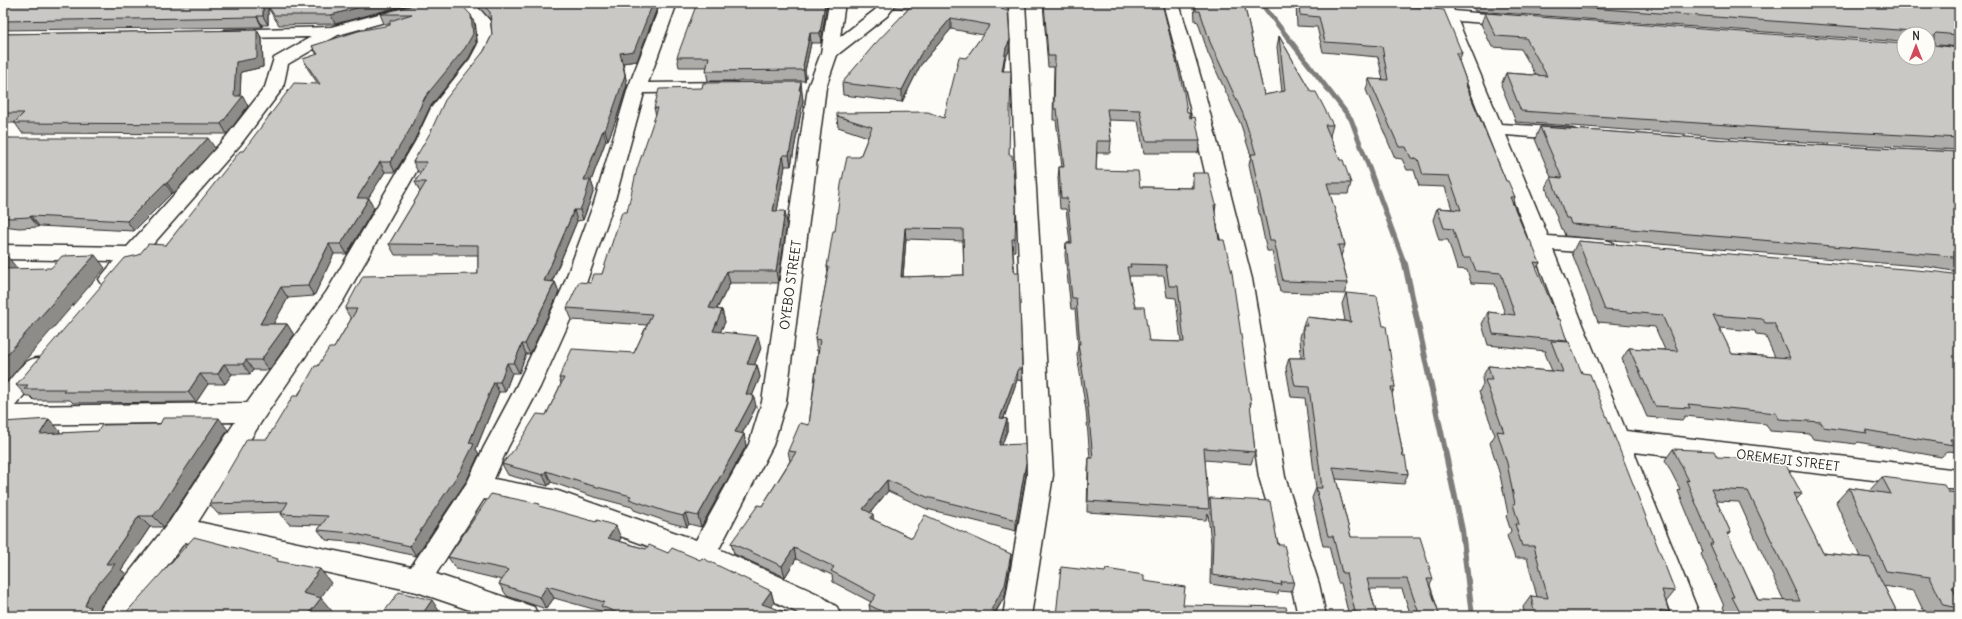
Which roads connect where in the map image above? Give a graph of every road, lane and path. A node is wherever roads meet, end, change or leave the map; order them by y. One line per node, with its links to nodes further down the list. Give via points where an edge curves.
1 (437, 3): 11 (street)
2 (466, 3): 29 (street, via 484,23 486,44 478,60 440,108 424,142 335,296)
3 (669, 3): 17 (street)
4 (838, 3): 14 (street, OYEBO STREET)
5 (889, 3): 14 (street, via 881,13)
6 (1017, 3): 40 (street, via 1040,475)
7 (1171, 3): 41 (street, via 1241,279 1272,477 1305,584)
8 (1445, 9): 9 (street); 10 (street); 18 (street)
9 (1418, 12)
10 (1526, 21)
11 (332, 32): 12 (street); 15 (street)
12 (272, 33): 13 (street); 15 (street)
13 (217, 34)
14 (830, 53): 35 (street, OYEBO STREET, via 810,87 774,402 761,445)
15 (280, 62): 21 (street, via 274,88)
16 (745, 87): 17 (street)
17 (637, 88): 33 (street, via 604,203 573,289)
18 (1493, 129): 19 (street); 22 (street)
19 (1586, 136)
20 (209, 141): 21 (street)
21 (233, 141): 25 (street)
22 (1540, 242): 23 (street); 31 (street)
23 (1627, 249)
24 (3, 252): 25 (street)
25 (131, 254): 26 (street)
26 (100, 290)
27 (49, 350): 28 (street)
28 (3, 404)
29 (254, 412): 30 (street); 34 (street)
30 (3, 416)
31 (1616, 440): 32 (street, OREMEJI STREET); 42 (street)
32 (1959, 480)
33 (478, 487): 35 (street, via 558,502); 36 (street)
34 (180, 529): 36 (street); 37 (street)
35 (702, 554): 39 (street, via 810,604)
36 (417, 580): 38 (street)
37 (112, 616)
38 (524, 616)
39 (827, 616)
40 (1017, 616)
41 (1312, 616)
42 (1686, 616)

